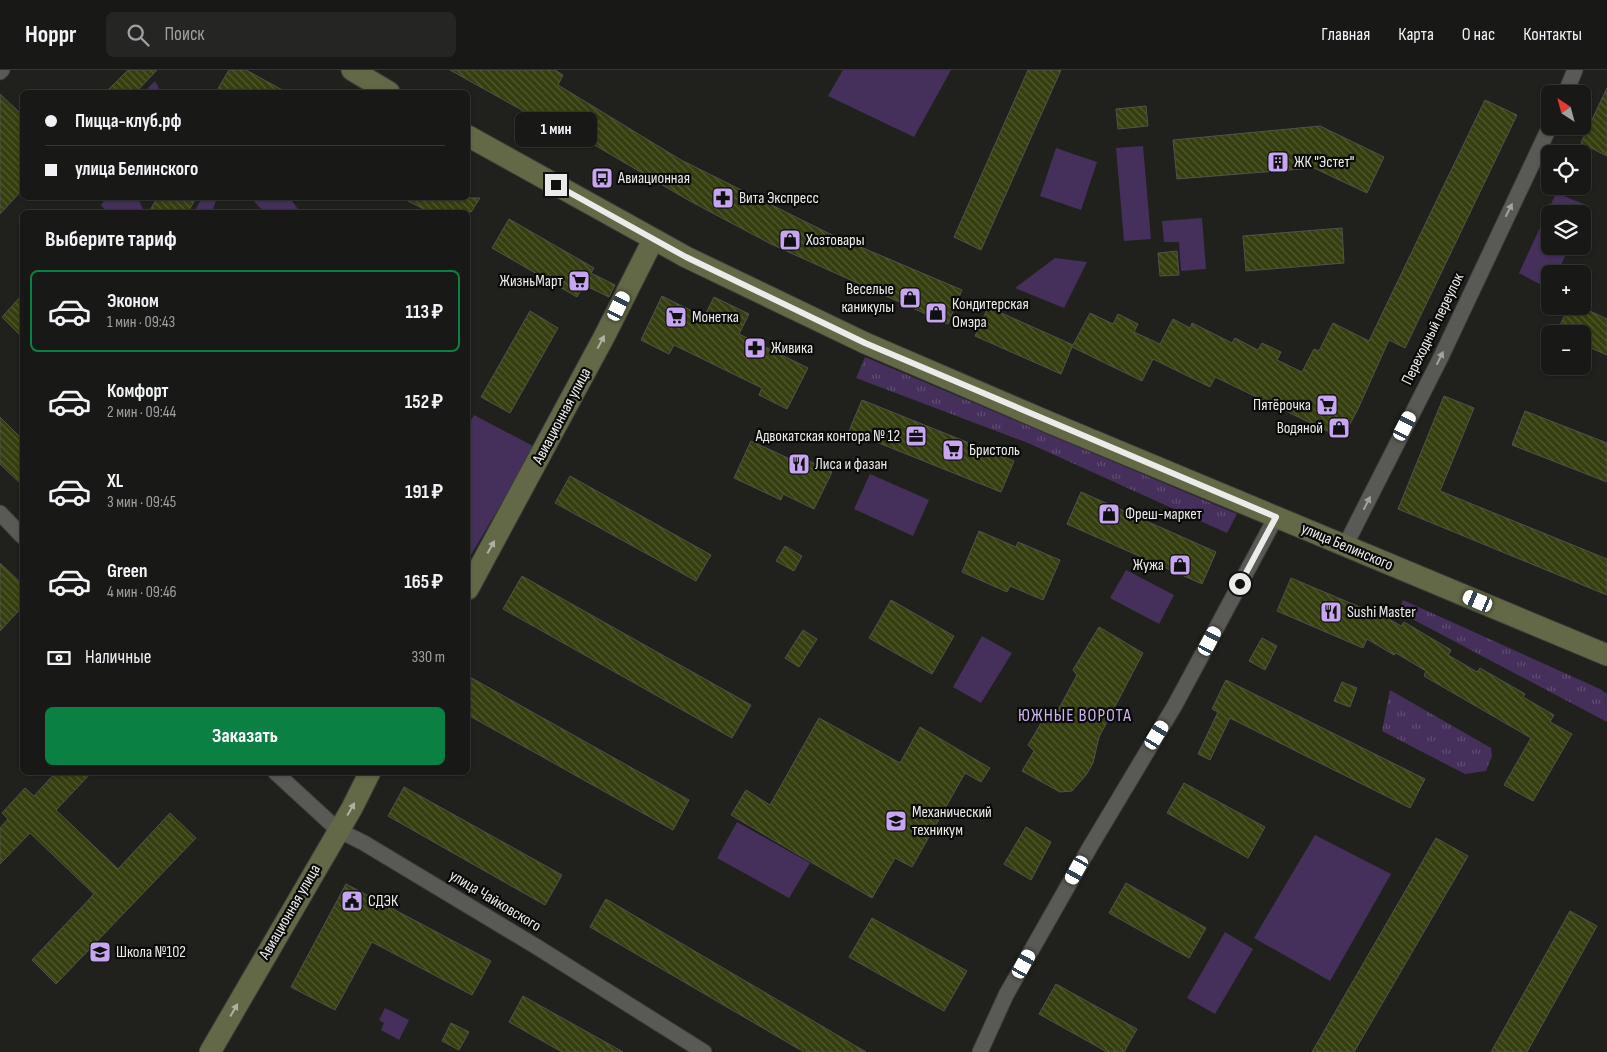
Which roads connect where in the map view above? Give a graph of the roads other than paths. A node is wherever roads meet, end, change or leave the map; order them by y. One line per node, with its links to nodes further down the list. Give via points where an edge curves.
1 (352, 70): 4 (main road)
2 (1575, 70): 3 (street)
3 (1569, 85)
4 (387, 90)
5 (1546, 135): 11 (street, Переходный переулок, one-way to 5, via 1440,359)
6 (470, 137): 7 (main road, улица Белинского)
7 (653, 240): 9 (main road, улица Белинского, via 874,346); 12 (main road, Авиационная улица, one-way to 7)
8 (0, 514): 10 (street)
9 (1276, 517): 11 (main road, улица Белинского); 19 (street, via 1176,705 1006,995)
10 (20, 534)
11 (1345, 546): 13 (main road, улица Белинского)
12 (470, 585)
13 (1607, 655)
14 (279, 775): 16 (street, улица Чайковского)
15 (368, 775): 16 (main road, Авиационная улица, one-way to 15)
16 (338, 830): 17 (main road, Авиационная улица, one-way to 16); 18 (street, улица Чайковского, via 537,947)
17 (210, 1052)
18 (704, 1052)
19 (980, 1052)

